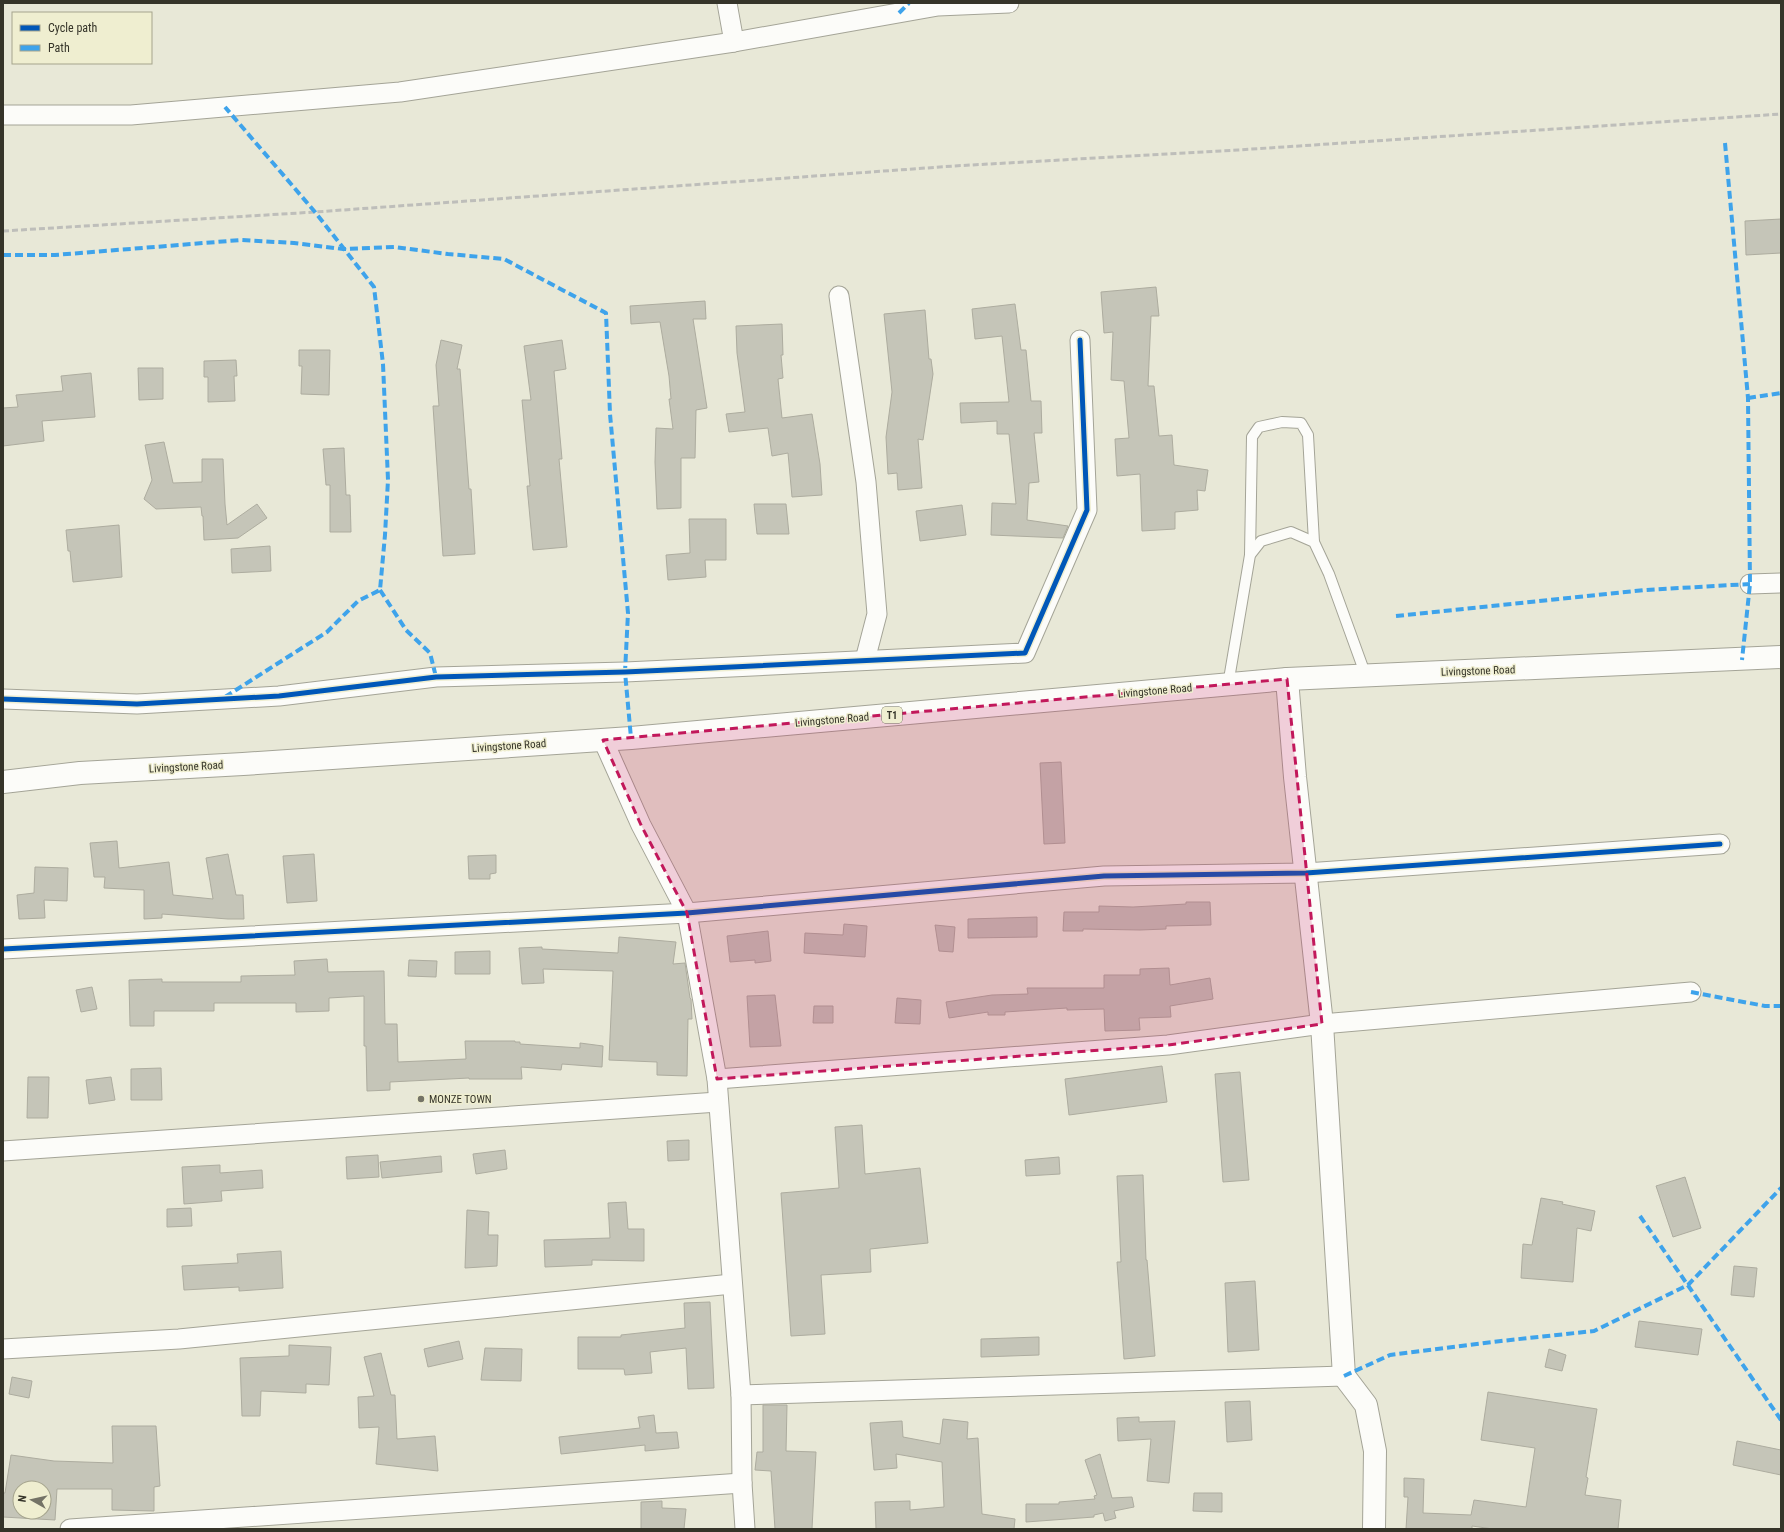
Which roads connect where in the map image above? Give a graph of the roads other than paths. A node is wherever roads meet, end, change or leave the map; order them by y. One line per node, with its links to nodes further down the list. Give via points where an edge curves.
1 (727, 3): 3 (street)
2 (1009, 3): 3 (street, via 938,6)
3 (734, 42): 4 (street, via 400,92 131,115)
4 (3, 115)
5 (839, 296): 12 (street, via 866,482 877,614)
6 (1080, 340): 12 (street, via 1087,510 1025,653)
7 (1314, 542): 8 (lane, via 1291,532 1261,541); 8 (lane, via 1308,435 1301,423 1282,422 1258,427 1252,437); 13 (lane, via 1329,574)
8 (1250, 555): 15 (lane)
9 (1781, 583): 10 (street)
10 (1750, 584)
11 (1781, 657): 13 (main road, Livingstone Road / T1)
12 (865, 660): 16 (street, via 625,672 436,677 279,696 136,704)
13 (1366, 676): 14 (main road, Livingstone Road / T1)
14 (1287, 679): 15 (main road, Livingstone Road / T1); 20 (main road)
15 (1228, 685): 17 (main road, Livingstone Road / T1)
16 (3, 699)
17 (603, 740): 18 (main road, Livingstone Road / T1, via 80,773); 21 (street, via 641,825)
18 (3, 782)
19 (1720, 844): 20 (street)
20 (1306, 872): 21 (street, via 1104,876); 24 (main road)
21 (687, 913): 22 (street); 25 (street)
22 (3, 949)
23 (1691, 992): 24 (street)
24 (1322, 1024): 25 (street, via 1168,1045); 30 (main road)
25 (717, 1079): 26 (street)
26 (718, 1102): 27 (street); 28 (street)
27 (3, 1151)
28 (732, 1284): 29 (street, via 179,1339); 31 (street)
29 (3, 1349)
30 (1344, 1376): 31 (street); 35 (main road, via 1366,1405 1375,1451)
31 (741, 1395): 32 (street)
32 (742, 1483): 33 (street); 34 (street)
33 (70, 1529)
34 (745, 1529)
35 (1374, 1529)

